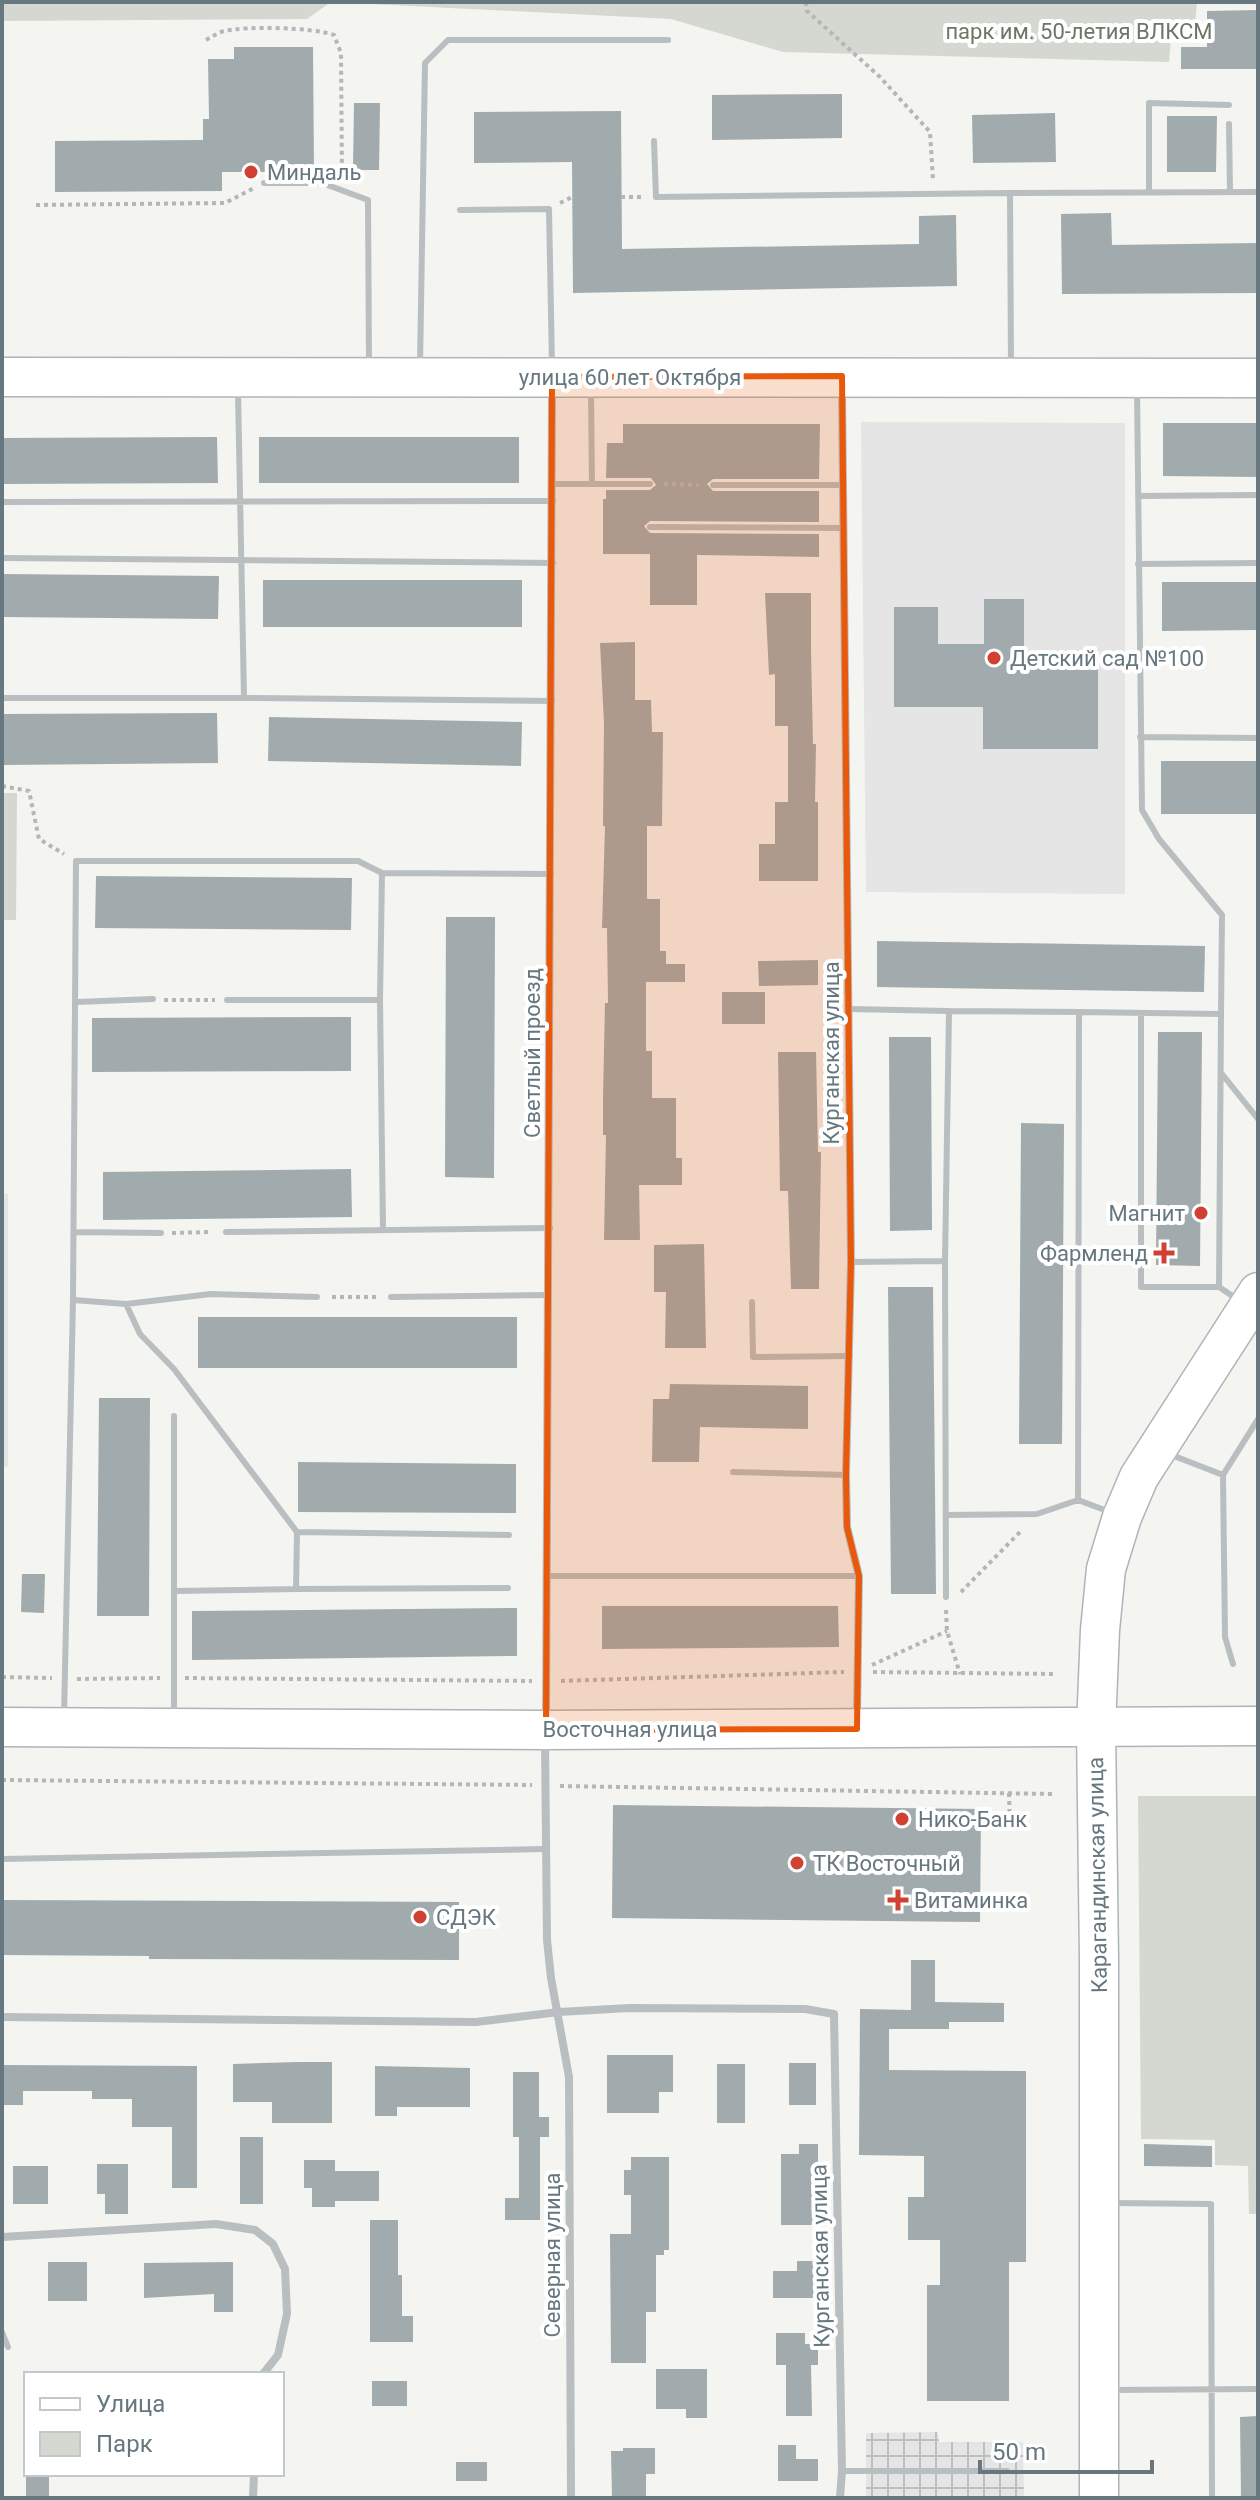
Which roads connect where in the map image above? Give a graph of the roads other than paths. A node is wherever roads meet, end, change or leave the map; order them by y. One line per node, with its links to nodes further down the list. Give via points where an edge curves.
1 (668, 40): 15 (lane, via 448,40 425,63)
2 (1229, 105): 6 (lane, via 1149,103)
3 (1229, 124): 7 (lane)
4 (654, 141): 9 (lane, via 656,197)
5 (264, 183): 14 (lane, via 322,183 368,200)
6 (1149, 192): 7 (lane); 9 (lane)
7 (1230, 192): 8 (lane)
8 (1258, 192)
9 (1010, 193): 18 (lane)
10 (460, 210): 16 (lane, via 549,209)
11 (842, 376): 17 (main road, улица 60 лет Октября); 18 (main road, улица 60 лет Октября); 25 (street, Курганская улица)
12 (2, 377): 13 (main road, улица 60 лет Октября)
13 (237, 377): 14 (main road, улица 60 лет Октября); 28 (lane)
14 (369, 377): 15 (main road, улица 60 лет Октября)
15 (420, 377): 16 (main road, улица 60 лет Октября)
16 (552, 377): 17 (main road, улица 60 лет Октября); 21 (street, Светлый проезд)
17 (591, 377): 22 (lane)
18 (1011, 378): 19 (main road, улица 60 лет Октября)
19 (1137, 378): 20 (main road, улица 60 лет Октября); 27 (lane)
20 (1258, 378)
21 (553, 484): 22 (lane); 29 (street, Светлый проезд)
22 (592, 484): 23 (lane)
23 (650, 484)
24 (713, 485): 25 (lane)
25 (843, 485): 32 (street, Курганская улица)
26 (1258, 495): 27 (lane)
27 (1138, 496): 37 (lane)
28 (240, 500): 29 (lane); 30 (lane); 34 (lane)
29 (553, 501): 35 (street, Светлый проезд)
30 (2, 502)
31 (650, 527): 32 (lane)
32 (842, 528): 49 (street, Курганская улица)
33 (2, 558): 34 (lane)
34 (241, 559): 35 (lane); 39 (lane)
35 (553, 563): 40 (street, Светлый проезд)
36 (1258, 563): 37 (lane)
37 (1138, 564): 41 (lane)
38 (2, 698): 39 (lane)
39 (244, 698): 40 (lane)
40 (552, 701): 44 (street, Светлый проезд)
41 (1140, 737): 42 (lane); 53 (lane, via 1142,810 1159,839 1222,915)
42 (1258, 738)
43 (382, 873): 44 (lane); 47 (lane); 48 (lane, via 358,861 76,861)
44 (551, 874): 56 (street, Светлый проезд)
45 (153, 999): 48 (lane)
46 (227, 1000): 47 (lane)
47 (380, 1000): 57 (lane)
48 (77, 1002): 58 (lane)
49 (849, 1009): 50 (lane); 62 (street, Курганская улица)
50 (949, 1011): 51 (lane); 61 (lane)
51 (1079, 1012): 52 (lane); 77 (lane)
52 (1141, 1013): 53 (lane); 64 (lane, via 1141,1287)
53 (1221, 1014): 54 (lane)
54 (1222, 1074): 55 (lane); 64 (lane)
55 (1258, 1119)
56 (550, 1228): 57 (lane); 63 (street, Светлый проезд)
57 (383, 1229): 59 (lane)
58 (74, 1232): 60 (lane); 67 (lane)
59 (226, 1232)
60 (161, 1233)
61 (945, 1261): 62 (lane); 78 (lane)
62 (851, 1262): 70 (street, Курганская улица)
63 (549, 1295): 66 (lane); 82 (street, Светлый проезд)
64 (1242, 1295): 73 (main road, Карагандинская улица)
65 (317, 1297): 69 (lane, via 211,1294)
66 (391, 1297)
67 (73, 1300): 69 (lane); 92 (lane)
68 (752, 1302): 70 (lane, via 753,1357)
69 (126, 1304): 80 (lane, via 140,1334 174,1369)
70 (850, 1356): 75 (street, Курганская улица)
71 (174, 1416): 86 (lane)
72 (1258, 1419): 76 (lane)
73 (1156, 1450): 76 (lane); 79 (main road, Карагандинская улица)
74 (733, 1472): 75 (lane)
75 (846, 1475): 83 (street, Курганская улица, via 847,1527)
76 (1223, 1475): 88 (lane, via 1225,1637)
77 (1078, 1500): 78 (lane, via 1037,1514); 79 (lane)
78 (946, 1515): 87 (lane)
79 (1122, 1517): 91 (main road, Карагандинская улица, via 1106,1569)
80 (297, 1532): 81 (lane); 85 (lane)
81 (509, 1535)
82 (548, 1576): 83 (lane); 95 (street, Светлый проезд)
83 (859, 1576): 93 (street, Курганская улица)
84 (508, 1588): 85 (lane)
85 (296, 1589): 86 (lane)
86 (174, 1591): 94 (lane)
87 (946, 1597)
88 (1233, 1664)
89 (1258, 1726): 91 (main road, Восточная улица)
90 (2, 1727): 92 (main road, Восточная улица)
91 (1096, 1727): 93 (main road, Восточная улица); 100 (main road, Карагандинская улица)
92 (64, 1728): 94 (main road, Восточная улица)
93 (857, 1729): 95 (main road, Восточная улица)
94 (174, 1730): 95 (main road, Восточная улица)
95 (546, 1730): 96 (street, Светлый проезд)
96 (545, 1849): 97 (lane); 98 (street, Северная улица, via 547,1940)
97 (2, 1859)
98 (559, 2012): 99 (street, via 476,2022); 108 (street, Курганская улица, via 677,2008 834,2014); 112 (street, Северная улица, via 569,2077)
99 (2, 2017)
100 (1100, 2203): 105 (lane, via 1211,2204); 107 (main road, Карагандинская улица)
101 (2, 2237): 104 (street, via 216,2224 255,2230 273,2244 285,2269 287,2314 278,2355)
102 (2, 2332): 103 (lane)
103 (8, 2347)
104 (265, 2372)
105 (1212, 2389): 106 (lane); 107 (lane); 115 (lane)
106 (1258, 2389)
107 (1099, 2390): 114 (main road, Карагандинская улица)
108 (842, 2471): 109 (lane); 113 (street, Курганская улица)
109 (1007, 2471)
110 (254, 2476): 111 (street)
111 (253, 2498)
112 (571, 2498)
113 (840, 2498)
114 (1099, 2498)
115 (1212, 2498)

